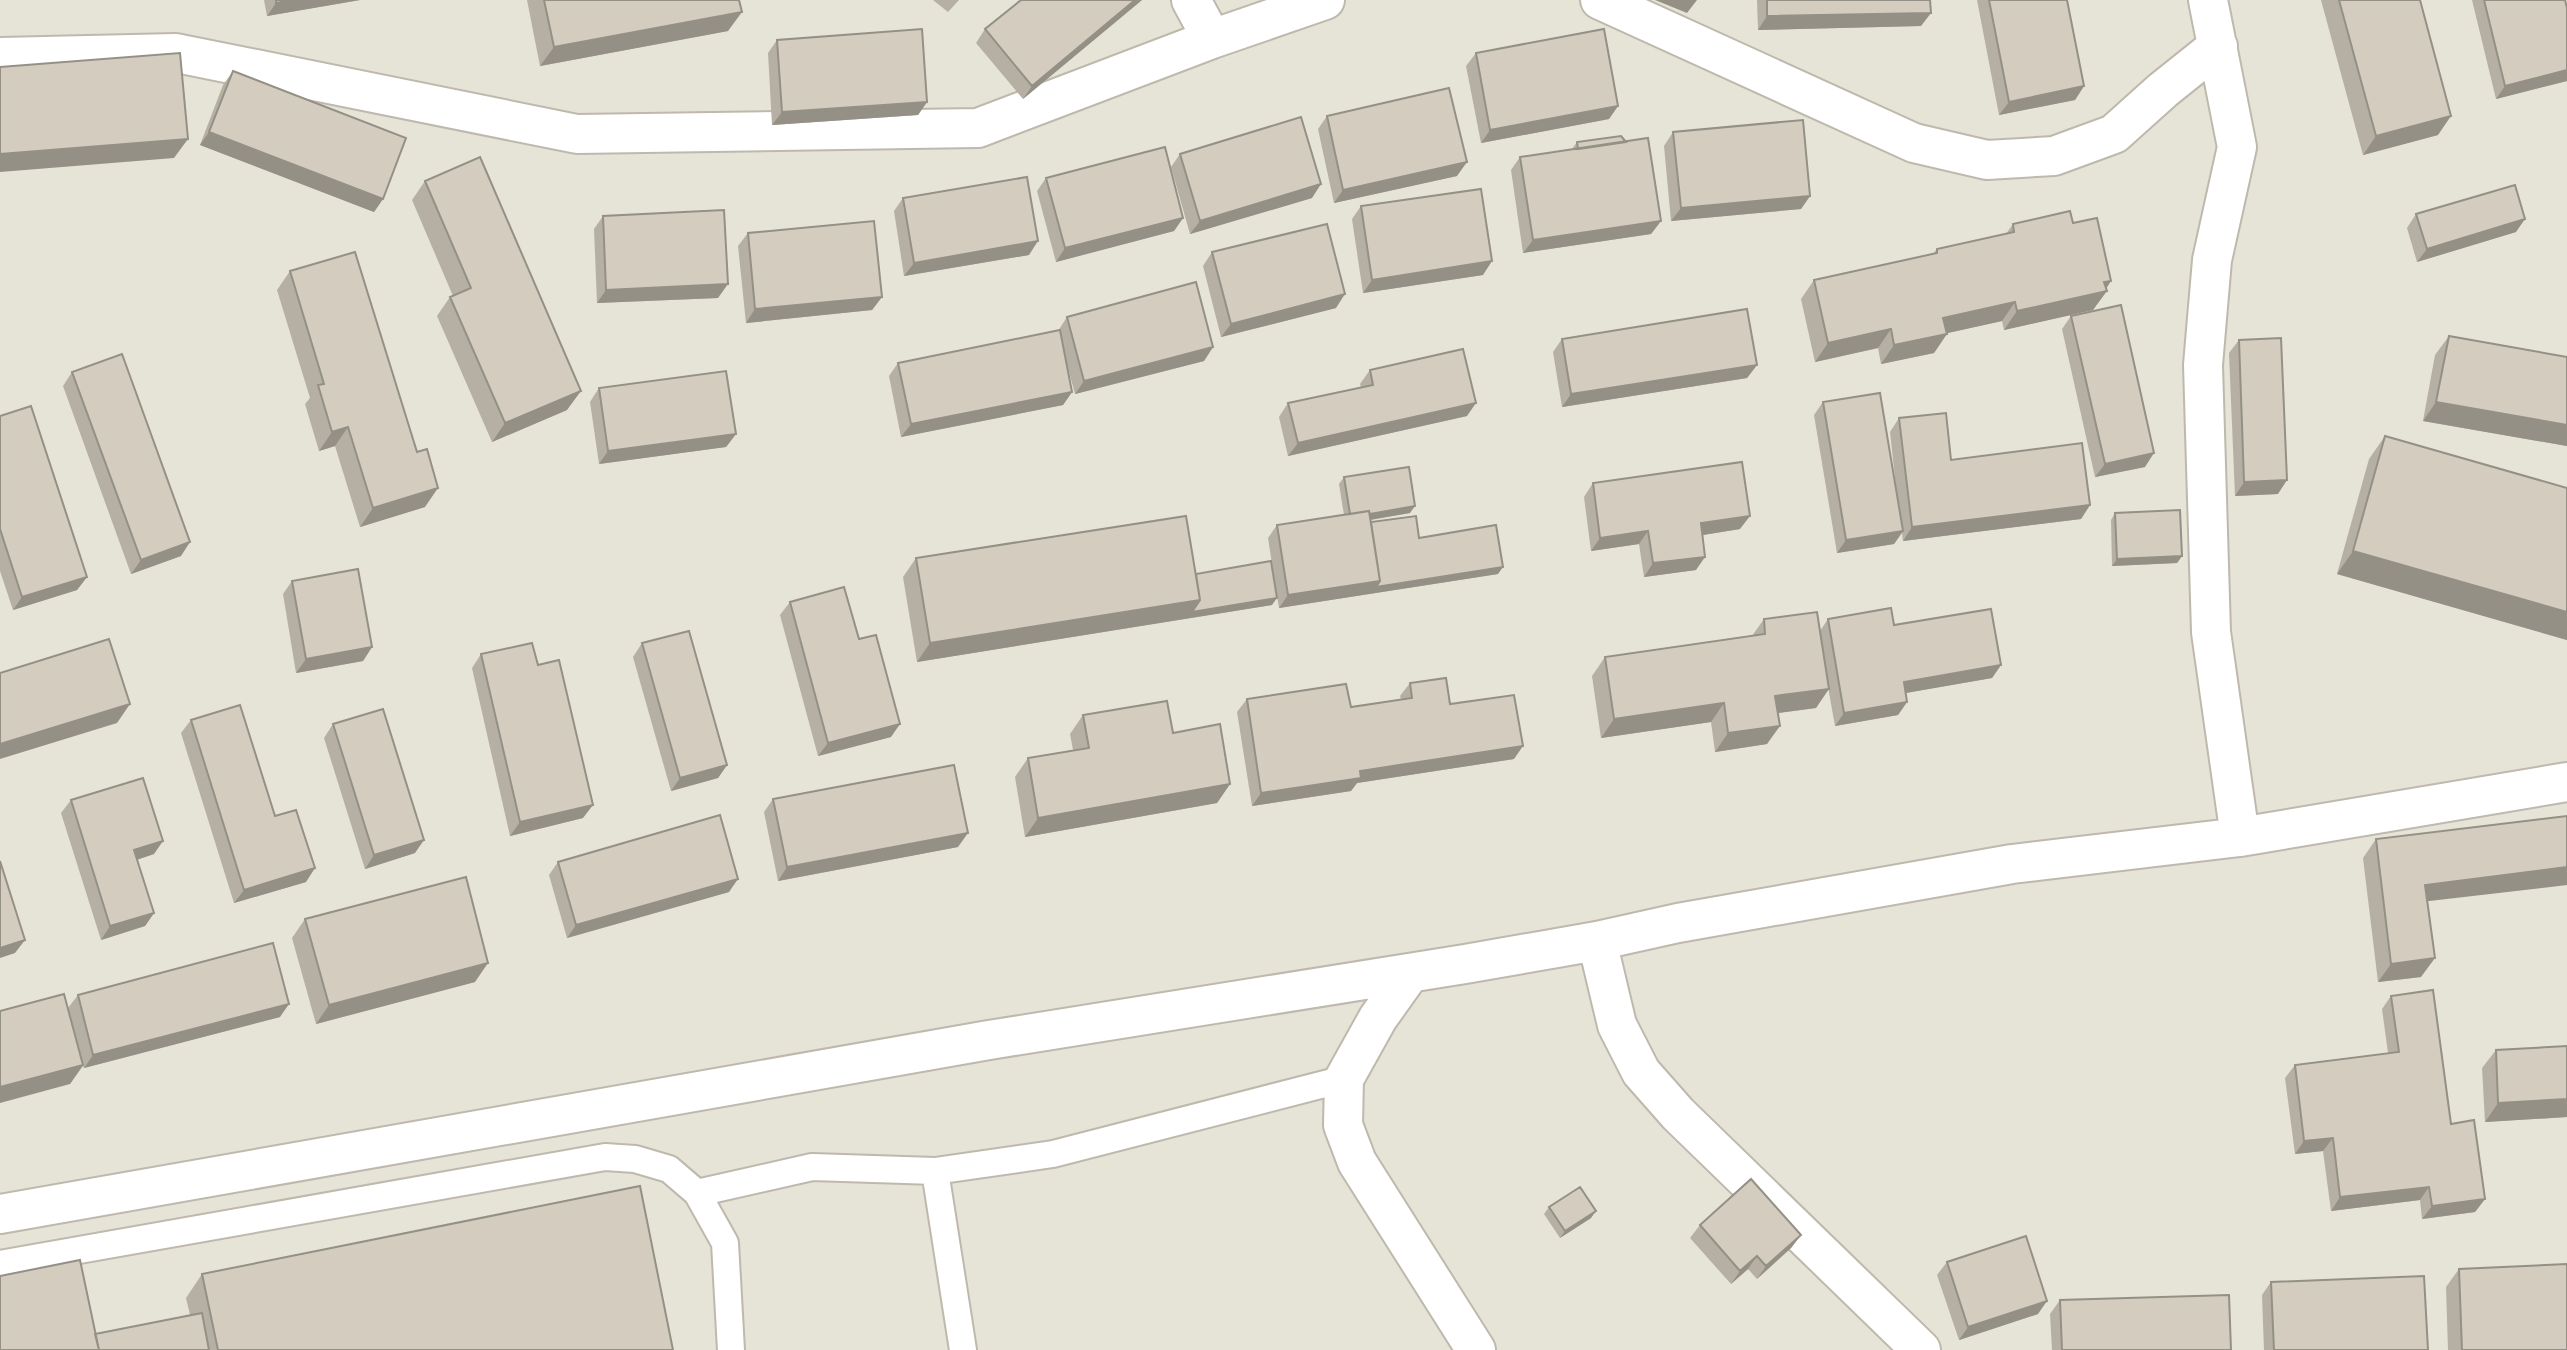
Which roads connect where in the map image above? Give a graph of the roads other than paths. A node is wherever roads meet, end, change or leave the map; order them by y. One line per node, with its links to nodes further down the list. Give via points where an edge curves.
1 (1191, 0): 5 (street)
2 (1325, 0): 5 (street)
3 (1600, 0): 6 (street, via 1914,143 1987,160 2054,156 2114,134)
4 (2208, 0): 6 (street)
5 (1212, 39): 7 (street, via 978,128 618,134 577,134 176,53)
6 (2218, 47): 9 (street, via 2237,147 2212,260 2203,365 2211,632)
7 (0, 57)
8 (2567, 782): 9 (street)
9 (2240, 837): 10 (street, via 2012,864 1678,923)
10 (1597, 942): 11 (street); 20 (street, via 1617,1025 1641,1072 1678,1114)
11 (1410, 973): 12 (street); 15 (street, via 989,1040)
12 (1344, 1079): 13 (lane, via 1052,1154); 19 (street, via 1343,1125 1357,1163)
13 (935, 1171): 14 (lane, via 812,1167); 18 (lane)
14 (697, 1193): 16 (lane, via 669,1169 606,1157); 17 (lane, via 725,1243)
15 (0, 1214)
16 (0, 1264)
17 (731, 1350)
18 (963, 1350)
19 (1476, 1350)
20 (1922, 1350)

